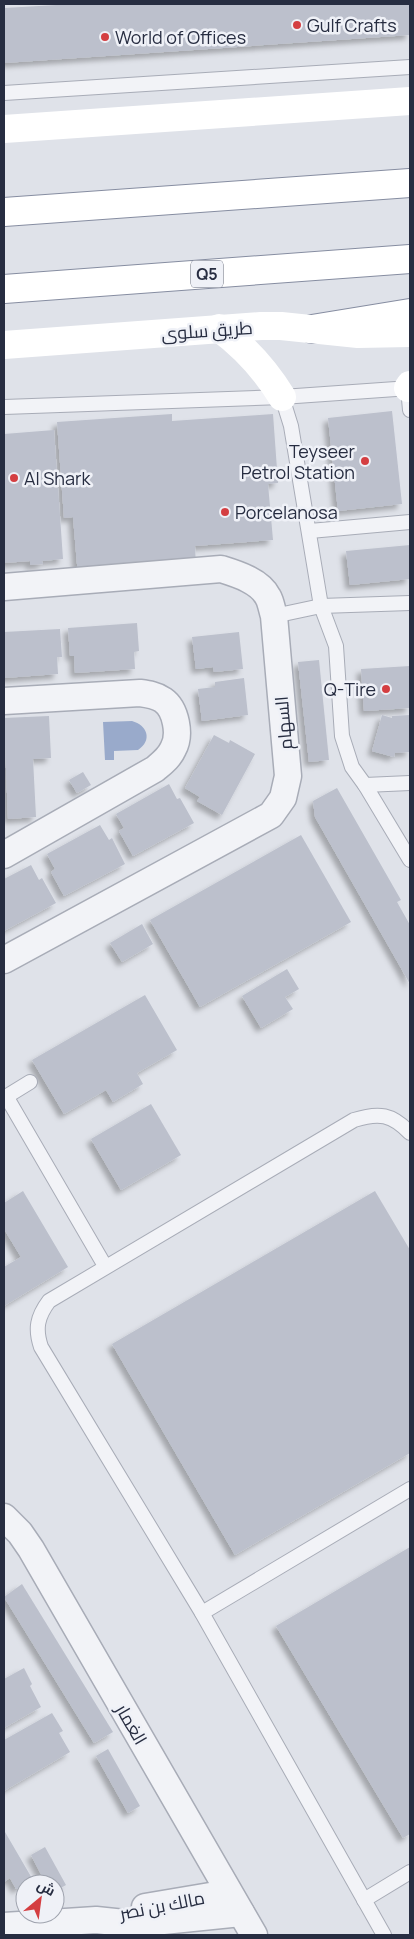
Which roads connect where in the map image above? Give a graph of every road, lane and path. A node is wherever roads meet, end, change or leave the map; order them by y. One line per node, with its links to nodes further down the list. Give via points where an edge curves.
1 (410, 67): 2 (lane)
2 (4, 93)
3 (410, 101): 5 (main road)
4 (4, 112): 5 (main road)
5 (48, 127): 6 (main road)
6 (4, 129)
7 (410, 183): 8 (main road)
8 (4, 212)
9 (410, 259): 10 (main road, Q5)
10 (4, 289)
11 (410, 312): 13 (main road)
12 (219, 328): 13 (main road, طريق سلوى, via 281,326); 15 (main road, طريق سلوى); 17 (main road, via 255,358)
13 (312, 329): 14 (main road, طريق سلوى, via 358,334)
14 (410, 333)
15 (4, 345)
16 (410, 393): 17 (lane)
17 (282, 398): 18 (lane); 20 (lane, via 291,426)
18 (4, 407)
19 (410, 522): 20 (lane)
20 (310, 531): 23 (lane)
21 (4, 586): 24 (street, السهام, via 221,569 240,574 256,584 268,596)
22 (410, 603): 23 (lane)
23 (321, 606): 24 (lane); 27 (lane, via 336,646 342,736 352,767)
24 (274, 616): 30 (street, السهام, via 288,776 283,798 271,815)
25 (4, 701): 28 (street, via 140,693 153,695 171,708 177,735 174,748 155,769)
26 (410, 783): 27 (lane)
27 (365, 785): 29 (lane)
28 (4, 855)
29 (410, 860)
30 (4, 960)
31 (30, 1082): 32 (lane)
32 (5, 1097): 34 (lane)
33 (410, 1134): 34 (lane, via 400,1123 386,1116 370,1115 354,1120)
34 (105, 1266): 37 (lane, via 49,1301 41,1311 37,1336)
35 (410, 1489): 37 (lane)
36 (4, 1517): 40 (street, الغمار, via 31,1549)
37 (202, 1613): 39 (lane)
38 (410, 1872): 39 (lane)
39 (364, 1900): 44 (lane)
40 (234, 1903): 42 (street, مالك بن نصر, via 131,1910 96,1920); 43 (street, الغمار)
41 (4, 1926): 42 (street, مالك بن نصر)
42 (41, 1929)
43 (254, 1935)
44 (384, 1935)

